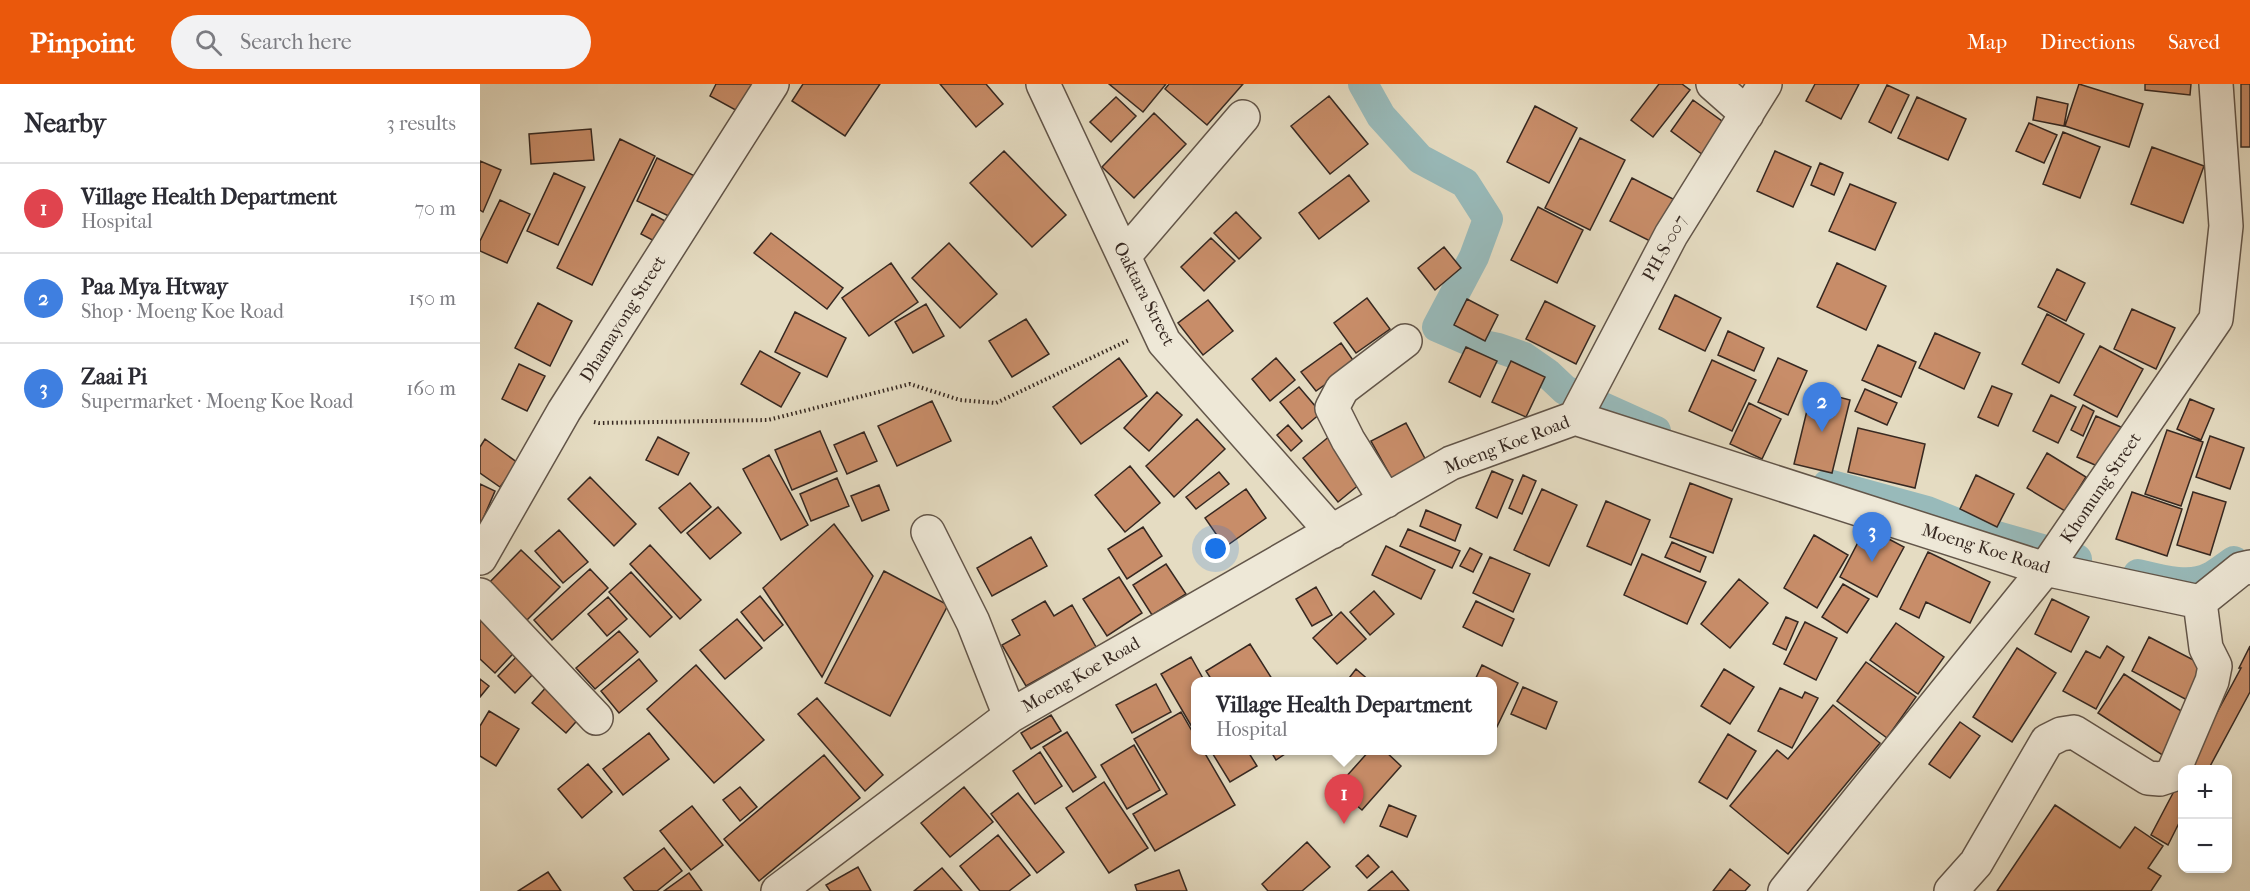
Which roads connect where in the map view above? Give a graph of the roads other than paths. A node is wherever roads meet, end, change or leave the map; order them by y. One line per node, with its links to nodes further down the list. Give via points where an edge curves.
1 (772, 84): 15 (street, Dhamayong Street, via 564,411)
2 (1043, 84): 8 (street, Oaktara Street)
3 (1713, 84): 6 (street)
4 (1765, 84): 6 (street, PH-S-007)
5 (2216, 84): 14 (street, Khomung Street, via 2226,226 2217,319)
6 (1747, 114): 10 (street, PH-S-007, via 1671,235)
7 (1243, 117): 8 (street)
8 (1124, 256): 13 (street, Oaktara Street, via 1164,342)
9 (1405, 341): 11 (street, via 1342,389 1332,408)
10 (1582, 403): 11 (street, Moeng Koe Road, via 1451,463); 14 (street, Moeng Koe Road)
11 (1386, 501): 13 (street, Moeng Koe Road)
12 (928, 532): 19 (street, via 973,622)
13 (1332, 532): 19 (street, Moeng Koe Road)
14 (2055, 555): 18 (street, Moeng Koe Road); 22 (street, Khomung Street)
15 (480, 558)
16 (2248, 567): 18 (street)
17 (480, 595): 20 (street)
18 (2200, 602): 23 (street, via 2214,674 2172,775 2148,778 2074,732 2047,741 1976,863)
19 (1010, 716): 21 (street, Moeng Koe Road)
20 (596, 718)
21 (778, 891)
22 (1785, 891)
23 (1951, 891)

